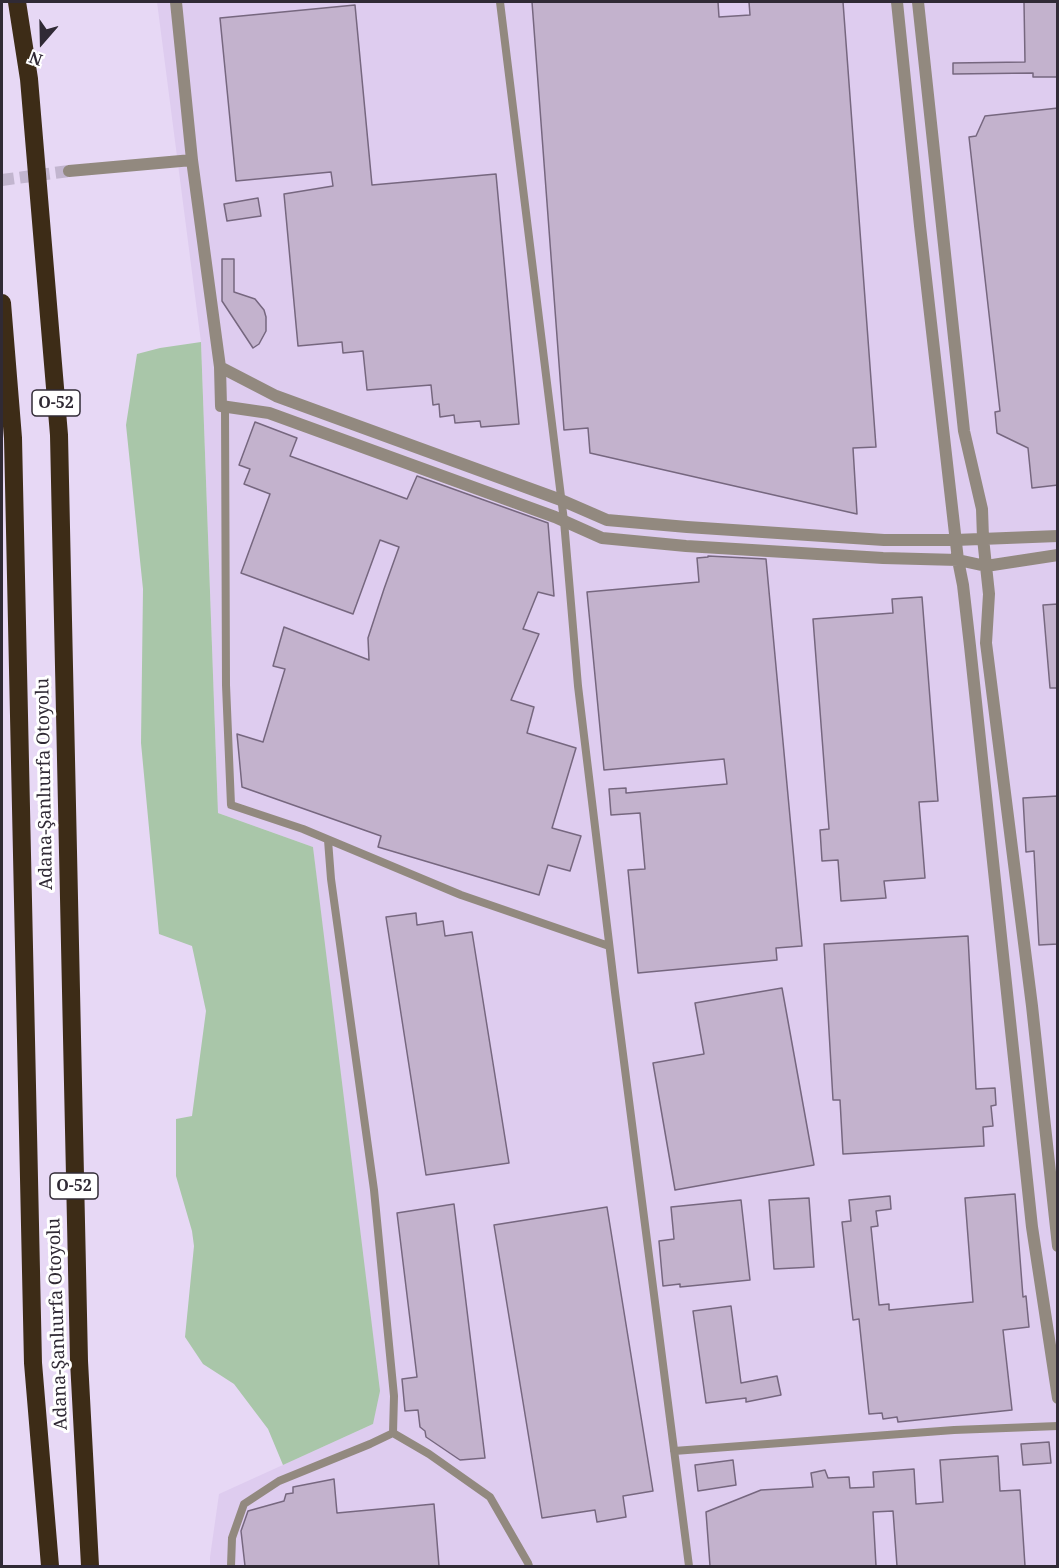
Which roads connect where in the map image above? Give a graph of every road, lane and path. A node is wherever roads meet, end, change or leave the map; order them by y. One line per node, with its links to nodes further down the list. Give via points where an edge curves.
1 (17, 2): 27 (highway, Adana-Şanlıurfa Otoyolu / O-52, via 29,79 59,435 79,1360)
2 (176, 2): 6 (street)
3 (500, 2): 11 (lane)
4 (897, 2): 15 (street)
5 (918, 2): 14 (street, via 964,431 982,509)
6 (192, 160): 7 (street); 9 (street)
7 (69, 171)
8 (2, 303): 26 (highway, Adana-Şanlıurfa Otoyolu / O-52, via 12,438 33,1363)
9 (220, 367): 10 (street); 11 (street, via 276,396)
10 (223, 407): 12 (street, via 269,413); 19 (lane, via 231,805)
11 (561, 500): 12 (lane); 15 (street, via 607,520 884,540)
12 (564, 521): 17 (street, via 602,538 698,547); 20 (lane, via 578,686)
13 (1058, 536): 14 (street)
14 (982, 538): 15 (street); 18 (street)
15 (955, 540): 17 (street)
16 (1058, 555): 18 (street)
17 (958, 560): 18 (street); 22 (street, via 1032,1227)
18 (986, 566): 21 (street, via 986,643)
19 (328, 840): 20 (lane, via 461,895); 24 (lane, via 374,1190 394,1396)
20 (609, 946): 25 (lane)
21 (1058, 1246)
22 (1058, 1398)
23 (1058, 1426): 25 (lane)
24 (393, 1433): 28 (lane, via 279,1481 244,1504 232,1538); 29 (lane, via 490,1497)
25 (674, 1451): 30 (lane)
26 (50, 1566)
27 (90, 1566)
28 (231, 1566)
29 (529, 1566)
30 (689, 1566)

